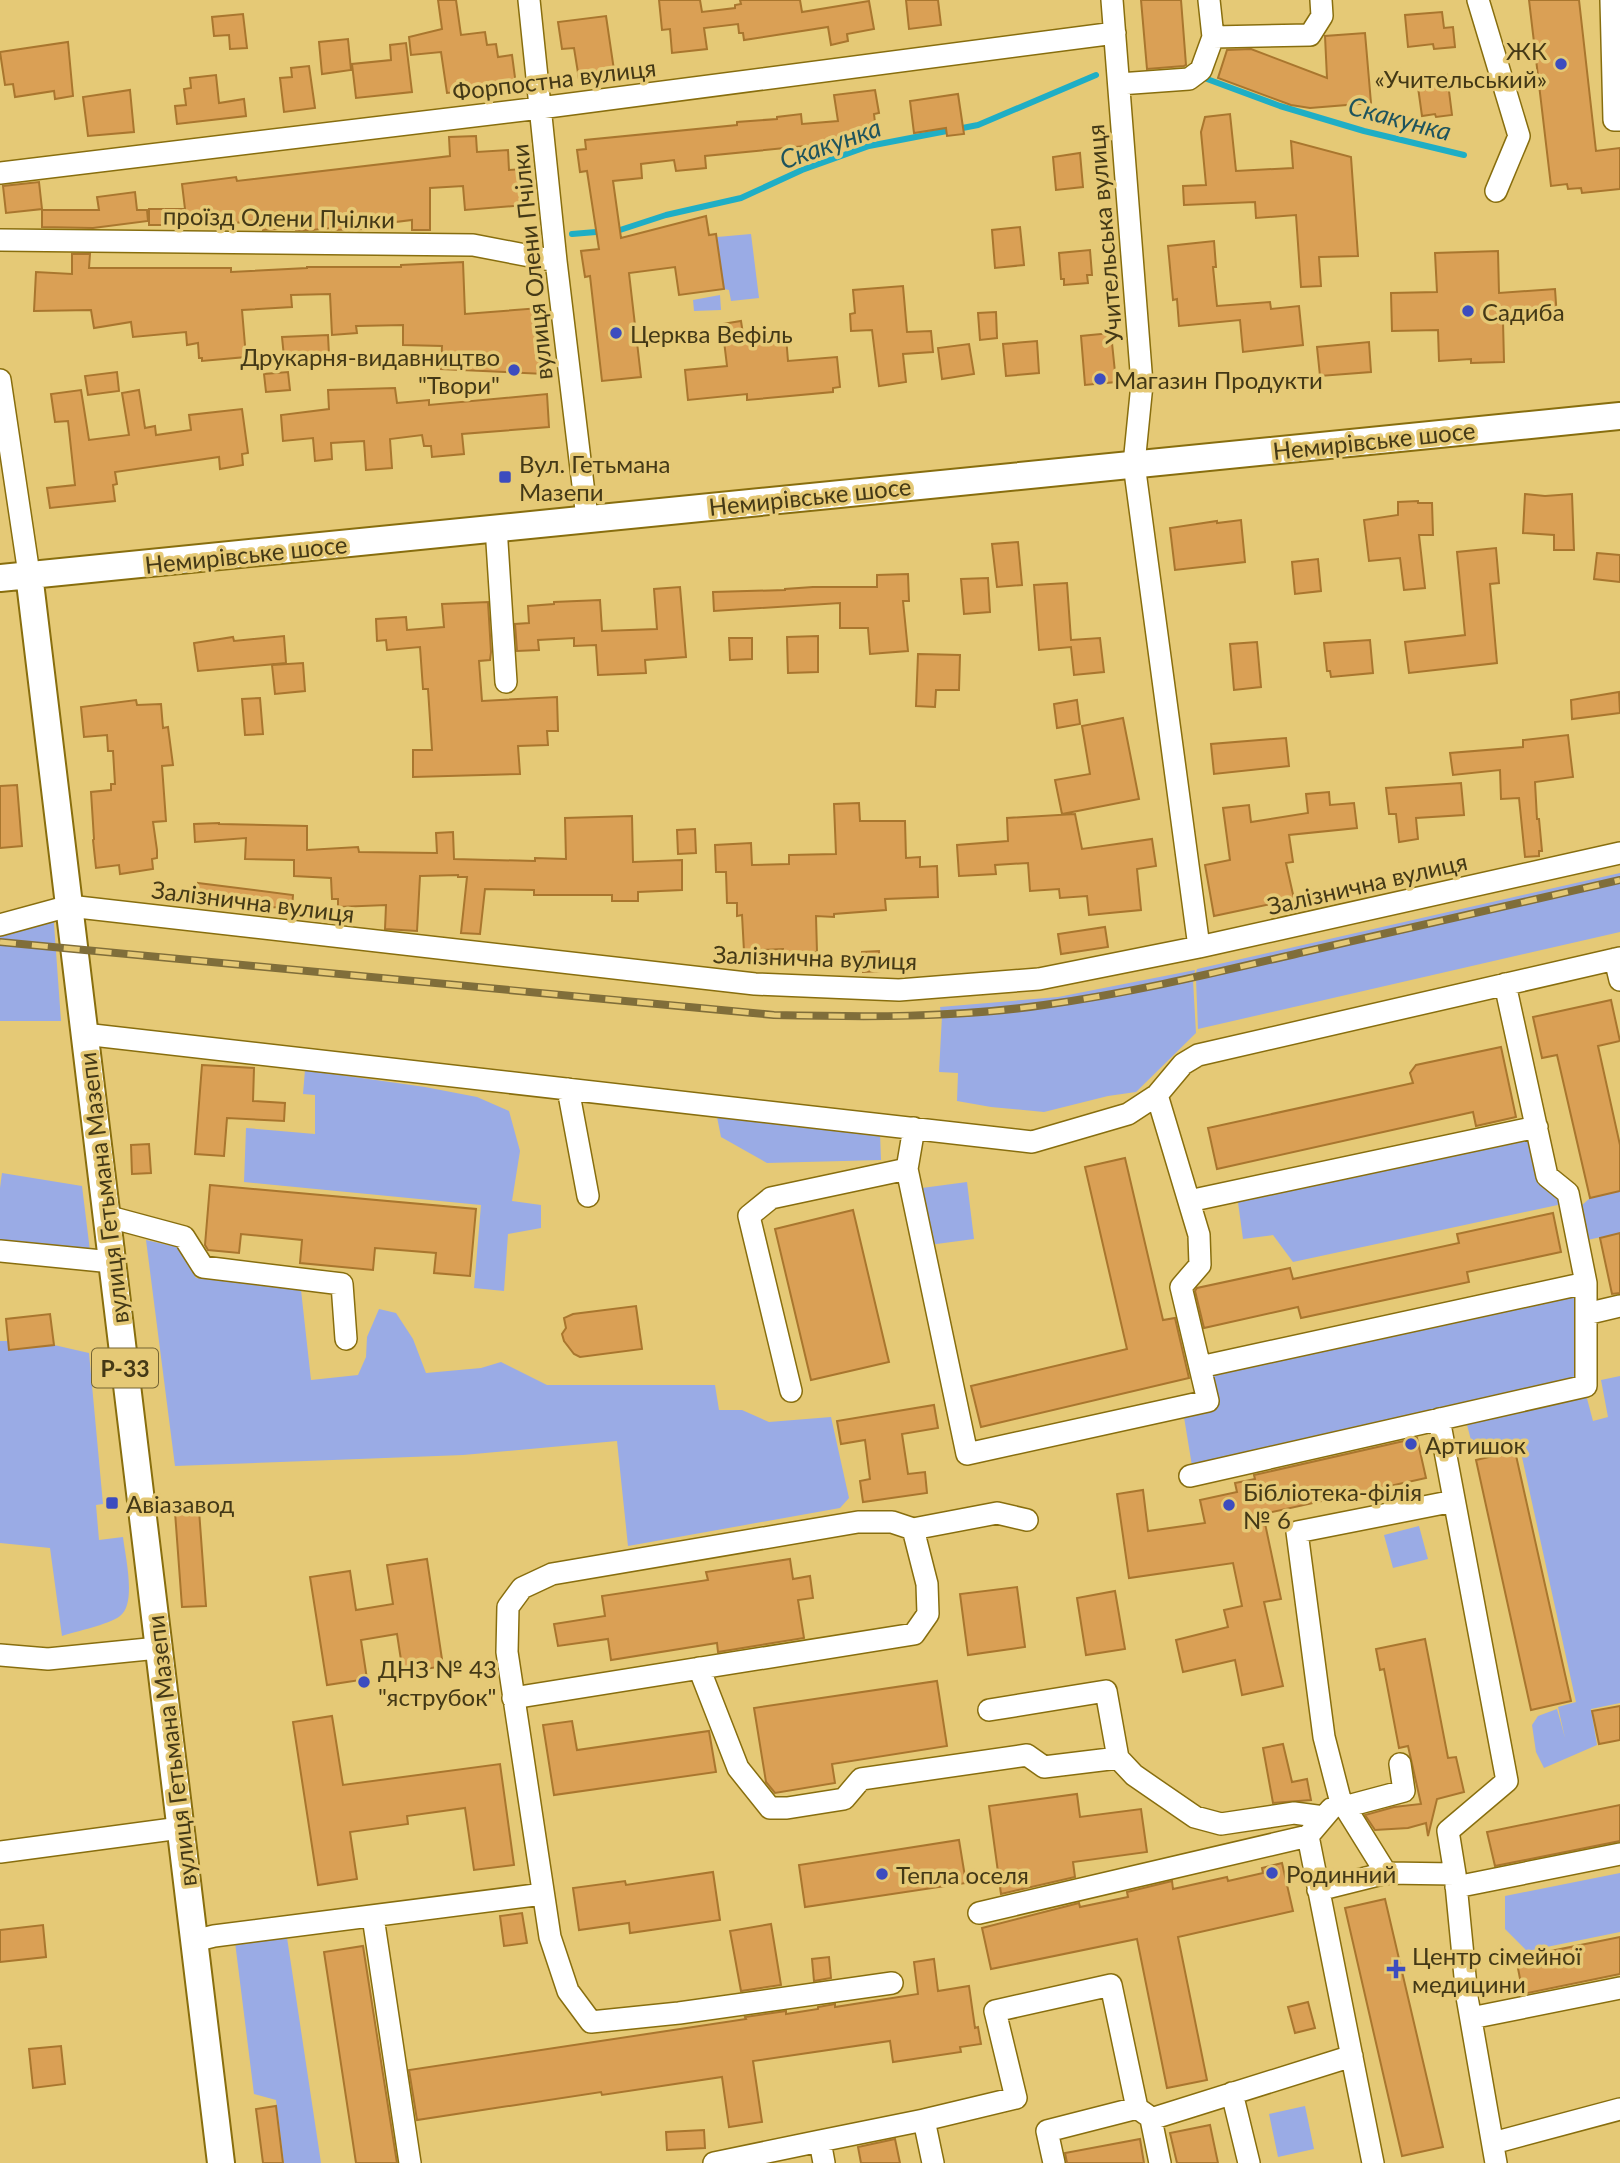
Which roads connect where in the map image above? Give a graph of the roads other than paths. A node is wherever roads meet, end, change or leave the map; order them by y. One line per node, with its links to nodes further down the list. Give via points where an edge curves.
1 (528, 0): 10 (street, вулиця Олени Пчілки)
2 (1112, 0): 7 (street, Учительська вулиця)
3 (1209, 0): 8 (street)
4 (1321, 0): 8 (street, via 1322,16 1310,35)
5 (1478, 0): 13 (street, via 1519,136)
6 (1611, 0): 11 (street, via 1614,120)
7 (1115, 33): 9 (street, Учительська вулиця); 10 (street, Форпостна вулиця)
8 (1213, 37): 9 (street, via 1200,70 1189,79)
9 (1119, 84): 18 (street, Учительська вулиця, via 1142,384)
10 (540, 108): 12 (street, Форпостна вулиця); 15 (street, вулиця Олени Пчілки)
11 (1620, 120)
12 (0, 173)
13 (1496, 191)
14 (0, 240): 15 (street, проїзд Олени Пчілки, via 472,245)
15 (556, 261): 19 (street, вулиця Олени Пчілки)
16 (0, 380): 21 (street, вулиця Гетьмана Мазепи)
17 (1620, 416): 18 (main road, Немирівське шосе)
18 (1134, 464): 19 (main road, Немирівське шосе); 27 (street, Учительська вулиця)
19 (587, 518): 20 (main road, Немирівське шосе)
20 (496, 527): 21 (main road, Немирівське шосе); 23 (street)
21 (29, 574): 22 (main road, Немирівське шосе); 25 (main road, вулиця Гетьмана Мазепи / Р-33)
22 (0, 578)
23 (506, 682)
24 (1620, 853): 27 (street, Залізнична вулиця)
25 (69, 906): 26 (street, Залізнична вулиця); 27 (street, Залізнична вулиця, via 755,984 899,990 1039,979); 30 (main road, вулиця Гетьмана Мазепи / Р-33)
26 (0, 925)
27 (1199, 947)
28 (1618, 966): 29 (street)
29 (1505, 984): 32 (street, via 1198,1055 1182,1064); 33 (street)
30 (84, 1034): 31 (street); 38 (main road, вулиця Гетьмана Мазепи / Р-33)
31 (568, 1089): 34 (street); 36 (street)
32 (1157, 1095): 34 (street, via 1128,1114 1032,1142); 37 (street)
33 (1537, 1127): 37 (street); 41 (street, via 1547,1175 1568,1193)
34 (914, 1128): 35 (street)
35 (907, 1169): 45 (street, via 967,1454 1208,1401); 46 (street, via 771,1198 749,1216)
36 (588, 1196)
37 (1189, 1201): 45 (street, via 1199,1235 1200,1265 1181,1287)
38 (106, 1216): 40 (main road, вулиця Гетьмана Мазепи / Р-33); 44 (street, via 184,1237 203,1267 342,1283)
39 (0, 1251): 40 (street)
40 (112, 1262): 52 (main road, вулиця Гетьмана Мазепи / Р-33)
41 (1586, 1283): 43 (street); 45 (street)
42 (1620, 1306): 43 (street)
43 (1586, 1314): 47 (street, via 1586,1386)
44 (346, 1339)
45 (1200, 1367)
46 (791, 1391)
47 (1439, 1419): 48 (street); 49 (street)
48 (1190, 1476)
49 (1454, 1501): 59 (street, via 1297,1532 1324,1737); 66 (street, via 1507,1781 1448,1830)
50 (1027, 1520): 51 (street, via 997,1513)
51 (913, 1529): 54 (street, via 927,1584 928,1614 914,1634); 55 (street, via 892,1522 858,1522 552,1574 522,1588 509,1607 507,1652)
52 (159, 1648): 53 (street, via 48,1659); 61 (main road, вулиця Гетьмана Мазепи / Р-33)
53 (0, 1655)
54 (699, 1668): 55 (street); 57 (street, via 738,1768 770,1808 844,1799 861,1779 1013,1757 1027,1755 1044,1767)
55 (513, 1698): 68 (street)
56 (989, 1710): 57 (street, via 1106,1691)
57 (1118, 1758): 60 (street, via 1134,1776 1195,1817 1221,1824 1294,1813)
58 (1400, 1764): 59 (street, via 1405,1791)
59 (1342, 1803): 60 (street); 65 (street)
60 (1324, 1817): 62 (street)
61 (180, 1828): 63 (street); 71 (main road, вулиця Гетьмана Мазепи / Р-33)
62 (1308, 1836): 67 (street); 69 (street)
63 (0, 1852)
64 (1620, 1854): 66 (street)
65 (1386, 1873): 66 (street); 67 (street)
66 (1455, 1881): 74 (street)
67 (1318, 1889): 75 (street)
68 (543, 1894): 70 (street); 72 (street, via 550,1937 568,1991 591,2022)
69 (979, 1913)
70 (373, 1917): 71 (street); 83 (street)
71 (194, 1941): 82 (main road, вулиця Гетьмана Мазепи / Р-33)
72 (892, 1983)
73 (1620, 1989): 74 (street)
74 (1471, 2018): 81 (street)
75 (1352, 2056): 76 (street); 90 (street)
76 (1232, 2093): 78 (street); 89 (street)
77 (1620, 2109): 81 (street)
78 (1144, 2113): 79 (street, via 1111,1986 995,2011 1016,2098); 87 (street, via 1047,2131); 88 (street)
79 (924, 2120): 80 (street); 86 (street)
80 (820, 2141): 84 (street); 85 (street)
81 (1495, 2153)
82 (220, 2163)
83 (410, 2163)
84 (714, 2163)
85 (824, 2163)
86 (933, 2163)
87 (1054, 2163)
88 (1160, 2163)
89 (1249, 2163)
90 (1373, 2163)

